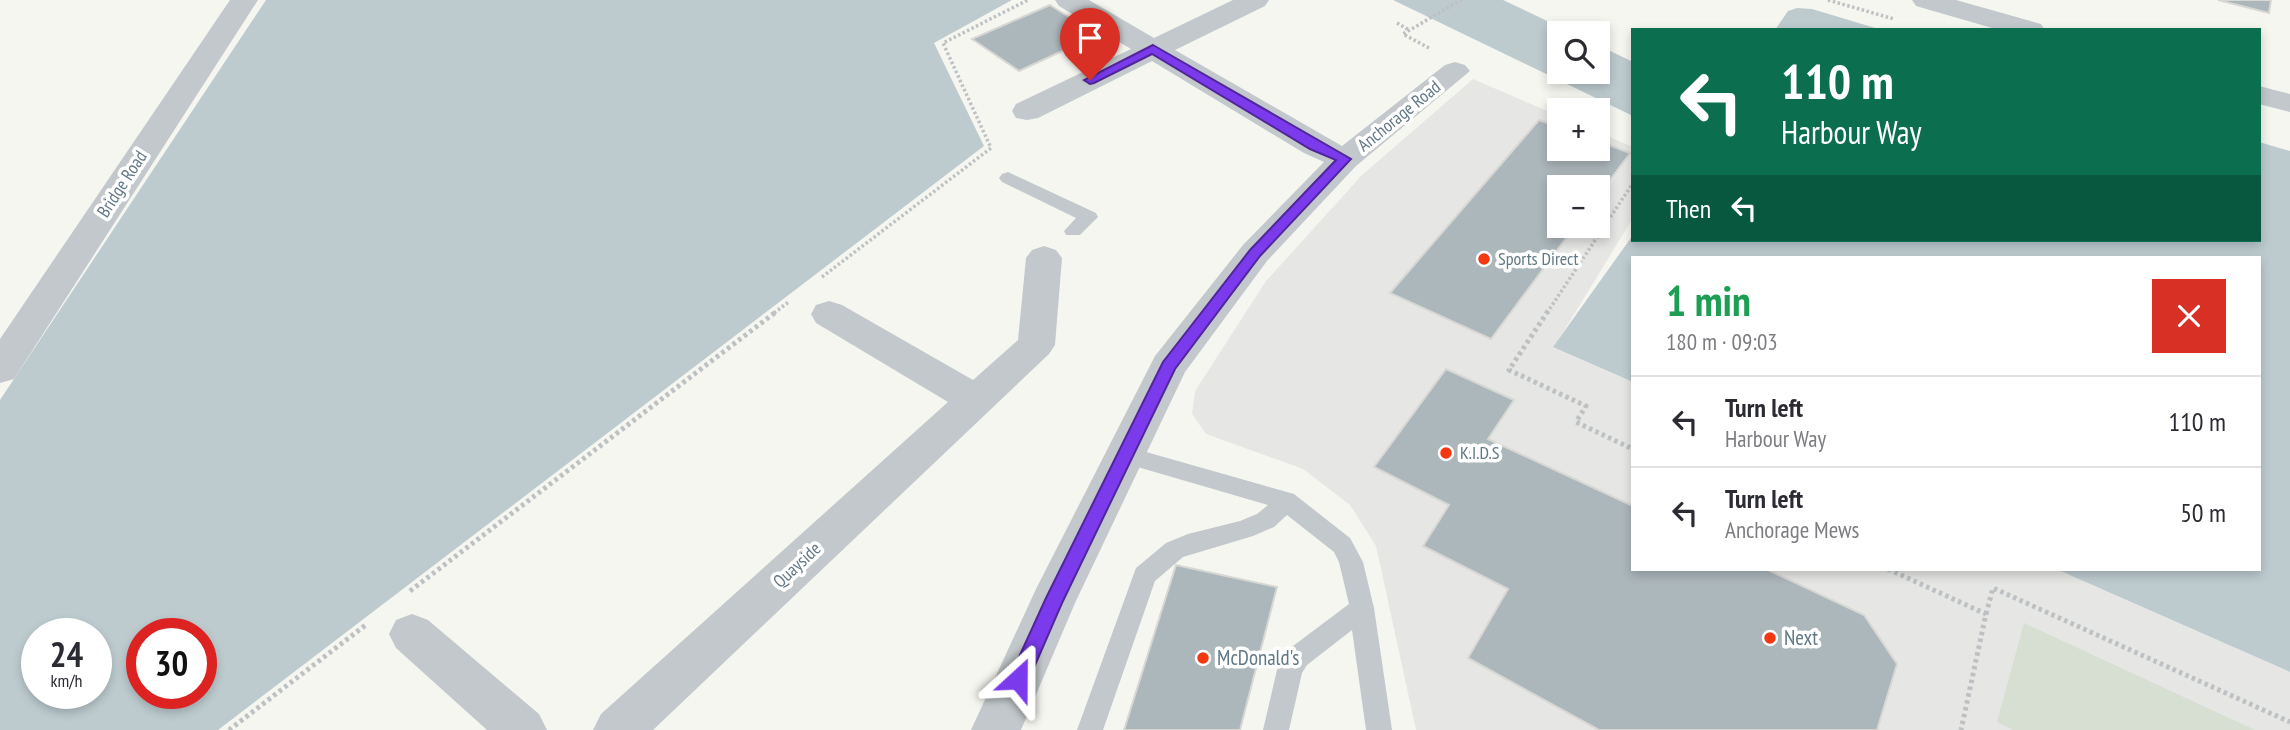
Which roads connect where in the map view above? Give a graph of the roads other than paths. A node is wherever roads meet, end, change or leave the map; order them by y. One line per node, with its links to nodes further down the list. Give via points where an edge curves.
1 (244, 0): 15 (street, Bridge Road)
2 (1069, 0): 6 (street)
3 (1255, 0): 6 (street)
4 (1926, 0): 5 (street)
5 (2024, 28)
6 (1153, 49): 10 (street); 11 (street, via 1315,146)
7 (1455, 71): 11 (street, Anchorage Road)
8 (2261, 96): 9 (street)
9 (2290, 103)
10 (1027, 111)
11 (1345, 159): 17 (street, Anchorage Road, via 1255,253 1169,366)
12 (1008, 178): 13 (lane, via 1089,218)
13 (1059, 245): 16 (street, Quayside, via 1036,345)
14 (822, 297): 16 (street)
15 (0, 369)
16 (975, 400): 23 (street, Quayside)
17 (1125, 455): 18 (lane); 24 (street, Anchorage Road)
18 (1286, 501): 19 (lane, via 1342,545); 25 (lane, via 1265,521 1239,532 1185,543 1161,558 1146,575)
19 (1362, 608): 21 (lane); 26 (lane, via 1298,657 1290,670)
20 (394, 618): 22 (street)
21 (1381, 729)
22 (522, 730)
23 (618, 730)
24 (996, 730)
25 (1090, 730)
26 (1276, 730)

